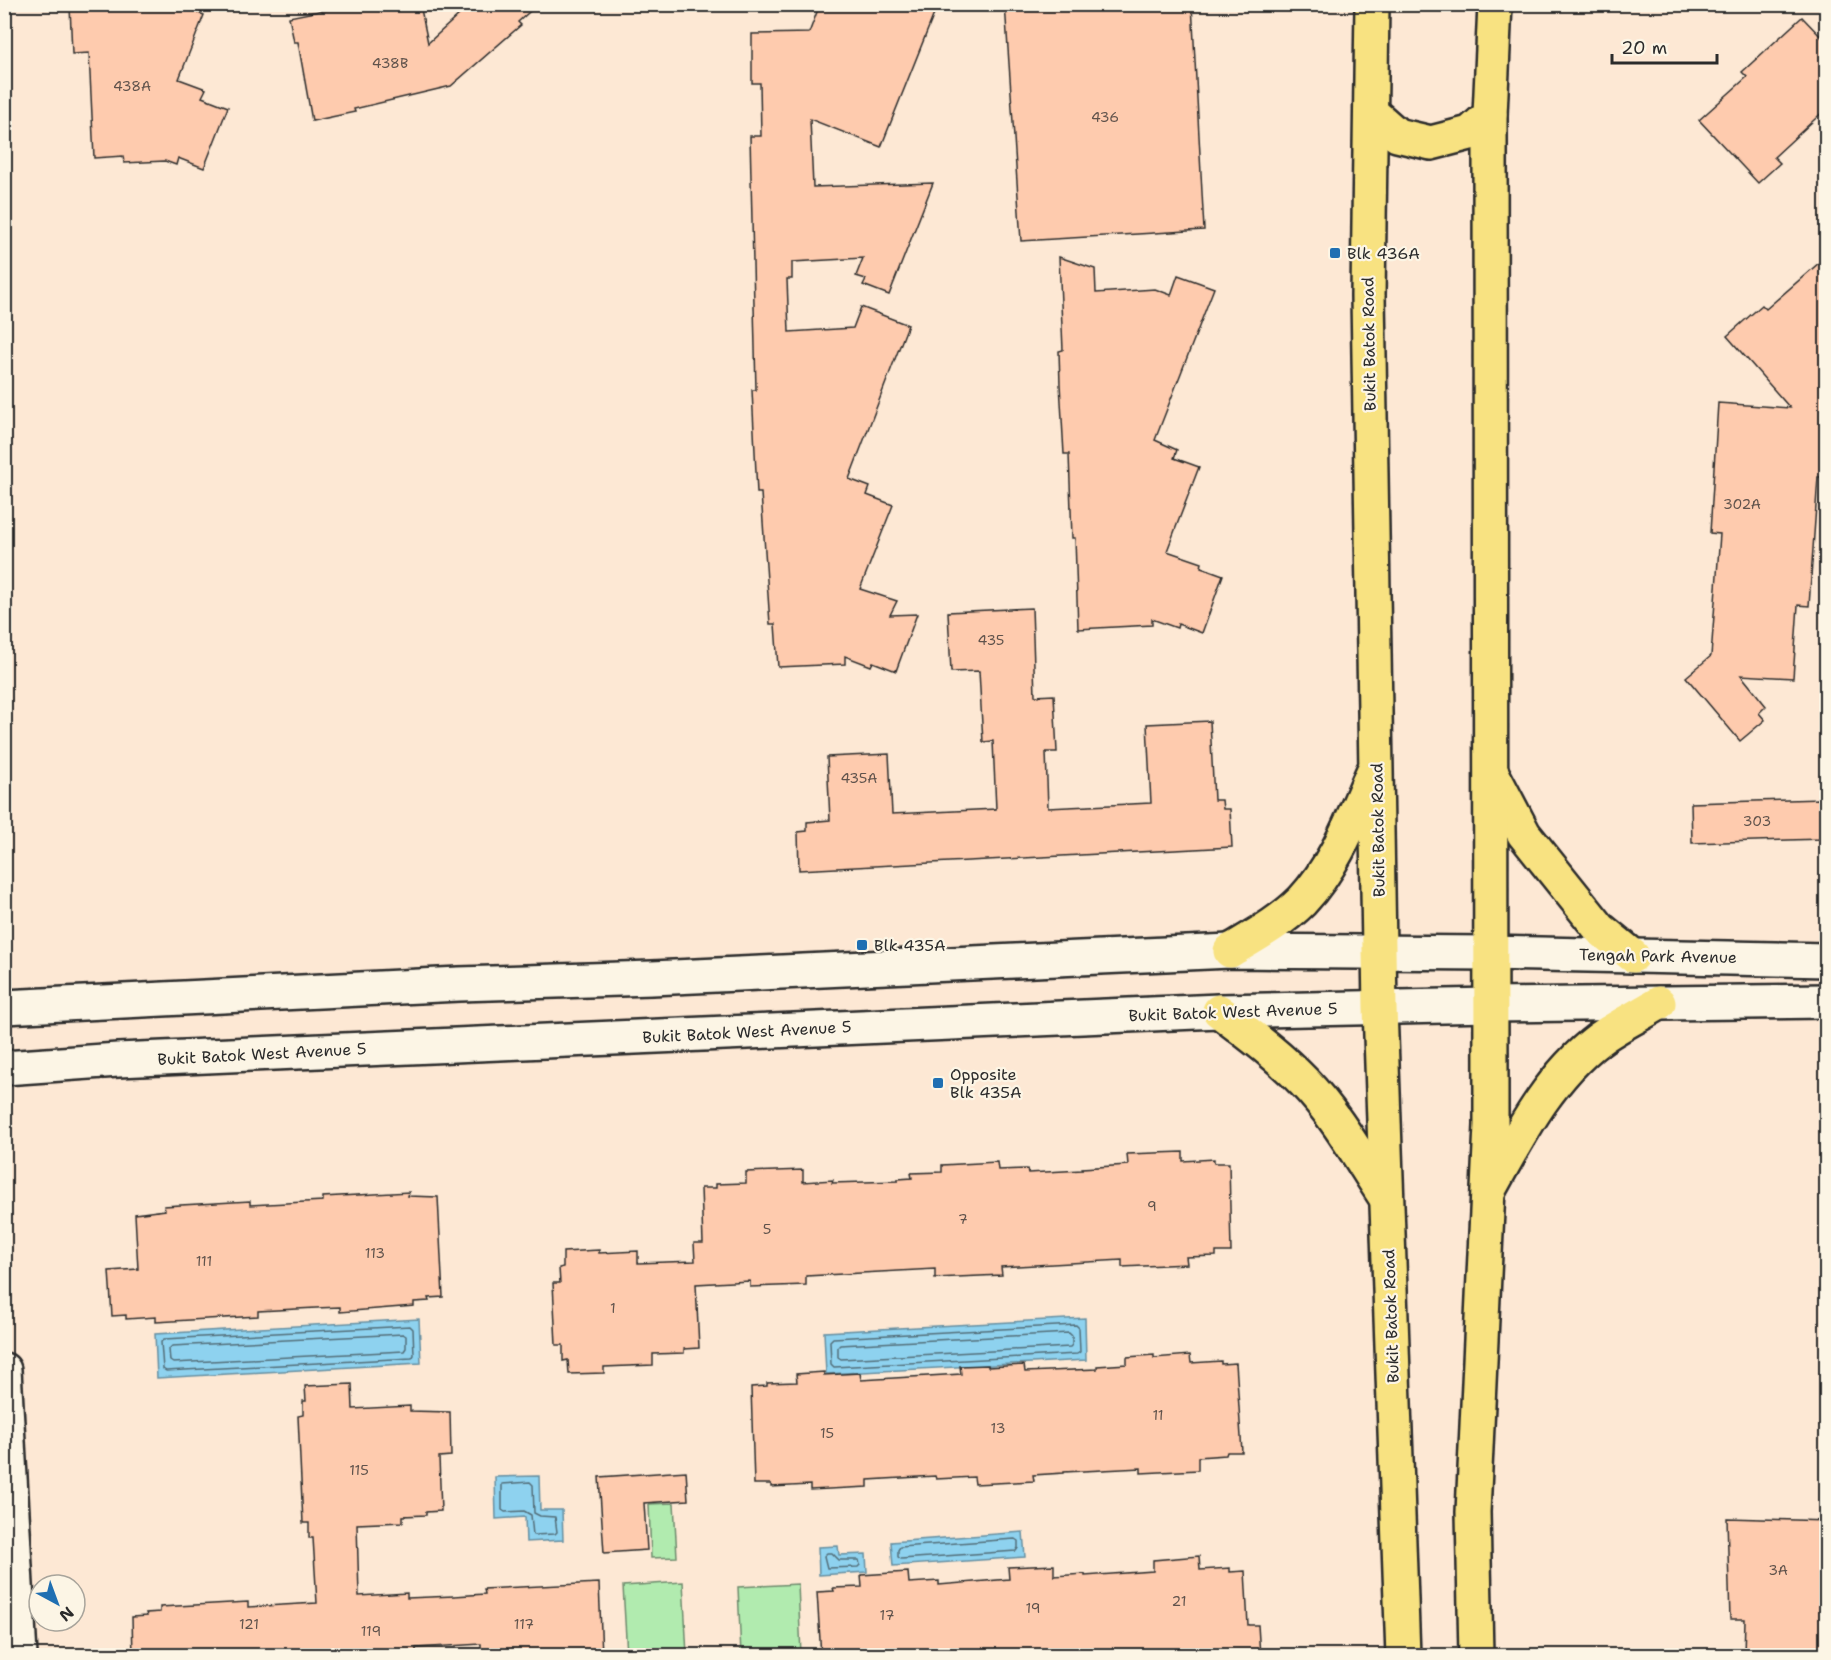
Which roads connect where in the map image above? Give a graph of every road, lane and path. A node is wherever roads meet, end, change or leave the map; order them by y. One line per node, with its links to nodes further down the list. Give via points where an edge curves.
1 (1372, 4): 3 (main road, Bukit Batok Road)
2 (1495, 4): 4 (main road)
3 (1371, 112): 4 (main road, via 1397,135 1431,143 1470,133); 5 (main road, Bukit Batok Road, via 1368,296)
4 (1490, 115): 6 (main road)
5 (1377, 763): 7 (main road, via 1343,840 1322,876 1274,924); 8 (main road, Bukit Batok Road)
6 (1490, 768): 9 (main road); 10 (main road, via 1524,834 1600,929)
7 (1230, 951): 8 (street); 15 (street)
8 (1380, 952): 9 (street); 16 (main road, Bukit Batok Road)
9 (1490, 953): 10 (street, Tengah Park Avenue); 14 (main road)
10 (1633, 956): 11 (street, Tengah Park Avenue)
11 (1827, 960)
12 (1827, 1001): 13 (street)
13 (1659, 1003): 14 (street); 19 (main road, via 1601,1038 1575,1059 1533,1112)
14 (1490, 1005): 16 (street, Bukit Batok West Avenue 5); 19 (main road)
15 (4, 1007)
16 (1380, 1008): 17 (street, Bukit Batok West Avenue 5); 20 (main road, Bukit Batok Road)
17 (1219, 1011): 18 (street, Bukit Batok West Avenue 5); 20 (main road, via 1304,1082 1333,1117)
18 (4, 1068)
19 (1487, 1193): 24 (main road, via 1473,1512)
20 (1386, 1198): 23 (main road, Bukit Batok Road)
21 (4, 1370): 22 (street)
22 (20, 1656)
23 (1403, 1656)
24 (1476, 1656)

